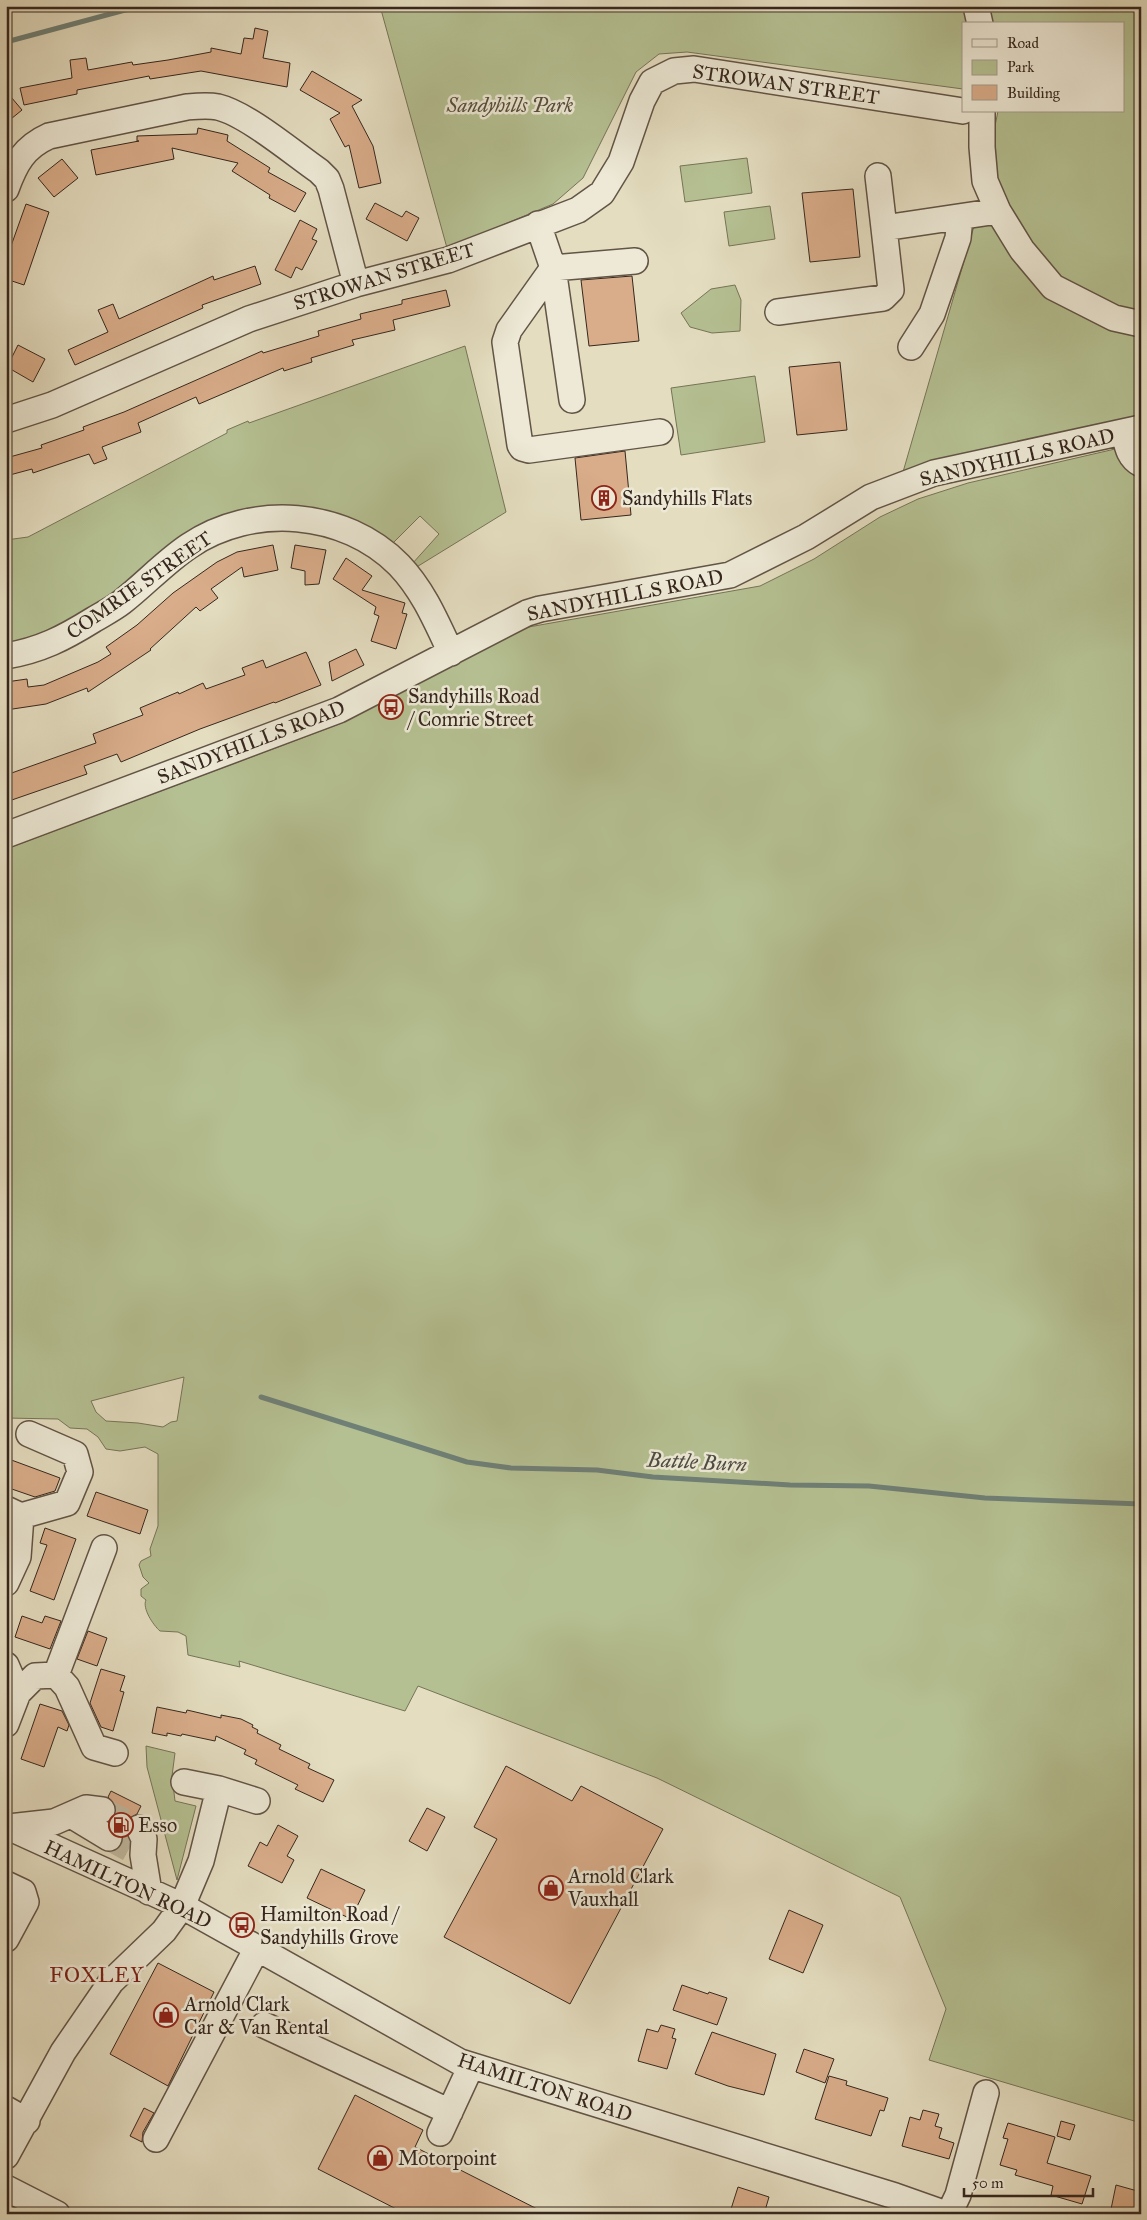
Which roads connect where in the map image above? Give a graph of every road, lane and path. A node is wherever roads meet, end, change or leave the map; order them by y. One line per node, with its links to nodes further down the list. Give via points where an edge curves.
1 (976, 6): 2 (street)
2 (980, 22)
3 (962, 110): 9 (street, STROWAN STREET, via 694,69 674,70 652,82 620,162 602,193 578,210)
4 (973, 112): 7 (street, via 982,147 985,181)
5 (878, 176): 10 (street)
6 (6, 189): 13 (street, via 20,157 49,136 187,107 224,109 241,117 327,179)
7 (998, 211): 8 (street); 15 (street, via 1022,250 1053,287 1114,318)
8 (960, 217): 10 (street); 16 (street, via 958,238 932,314)
9 (538, 224): 12 (street); 13 (street, STROWAN STREET, via 448,260)
10 (884, 228): 14 (street, via 892,290 883,298)
11 (635, 261): 12 (street)
12 (553, 268): 17 (street); 20 (street, via 505,342 520,445 529,450)
13 (356, 284): 18 (street, STROWAN STREET, via 248,319 52,405)
14 (778, 312)
15 (1141, 324)
16 (911, 347)
17 (572, 400)
18 (6, 420)
19 (1132, 430): 21 (street, via 1130,454); 22 (street, SANDYHILLS ROAD, via 934,473 872,497 806,537 730,575 540,609 504,624)
20 (660, 432)
21 (1141, 464)
22 (451, 653): 23 (street, COMRIE STREET, via 421,593 390,557 365,539 340,528 313,521 274,518 236,523 212,532 179,554 120,603 60,640); 24 (street, SANDYHILLS ROAD, via 340,710)
23 (6, 656)
24 (6, 835)
25 (29, 1434): 26 (street, via 75,1454 80,1472 68,1503)
26 (14, 1512): 28 (street, via 18,1556)
27 (104, 1548): 30 (street)
28 (6, 1583)
29 (6, 1665): 31 (street)
30 (56, 1675): 31 (street, via 35,1676); 33 (street, via 67,1687 94,1747)
31 (18, 1693): 32 (street)
32 (6, 1724)
33 (115, 1754)
34 (184, 1782): 35 (street)
35 (219, 1789): 36 (street); 42 (street, via 201,1862)
36 (257, 1801)
37 (102, 1810): 38 (street, via 86,1808)
38 (72, 1815): 39 (street, via 43,1824); 41 (street, via 130,1842)
39 (8, 1827): 41 (street, HAMILTON ROAD)
40 (6, 1884): 43 (street, via 23,1892 26,1902)
41 (149, 1892): 42 (street, HAMILTON ROAD)
42 (182, 1906): 44 (street, HAMILTON ROAD); 48 (street, via 164,1931 112,1982)
43 (6, 1940)
44 (257, 1948): 46 (street, HAMILTON ROAD); 49 (street)
45 (264, 2025): 46 (street, via 445,2123)
46 (471, 2066): 52 (street, HAMILTON ROAD)
47 (986, 2093): 54 (street, via 958,2195)
48 (16, 2115): 50 (street)
49 (156, 2139)
50 (6, 2156)
51 (6, 2188): 53 (street)
52 (892, 2205): 54 (street, HAMILTON ROAD)
53 (57, 2214)
54 (947, 2214)

